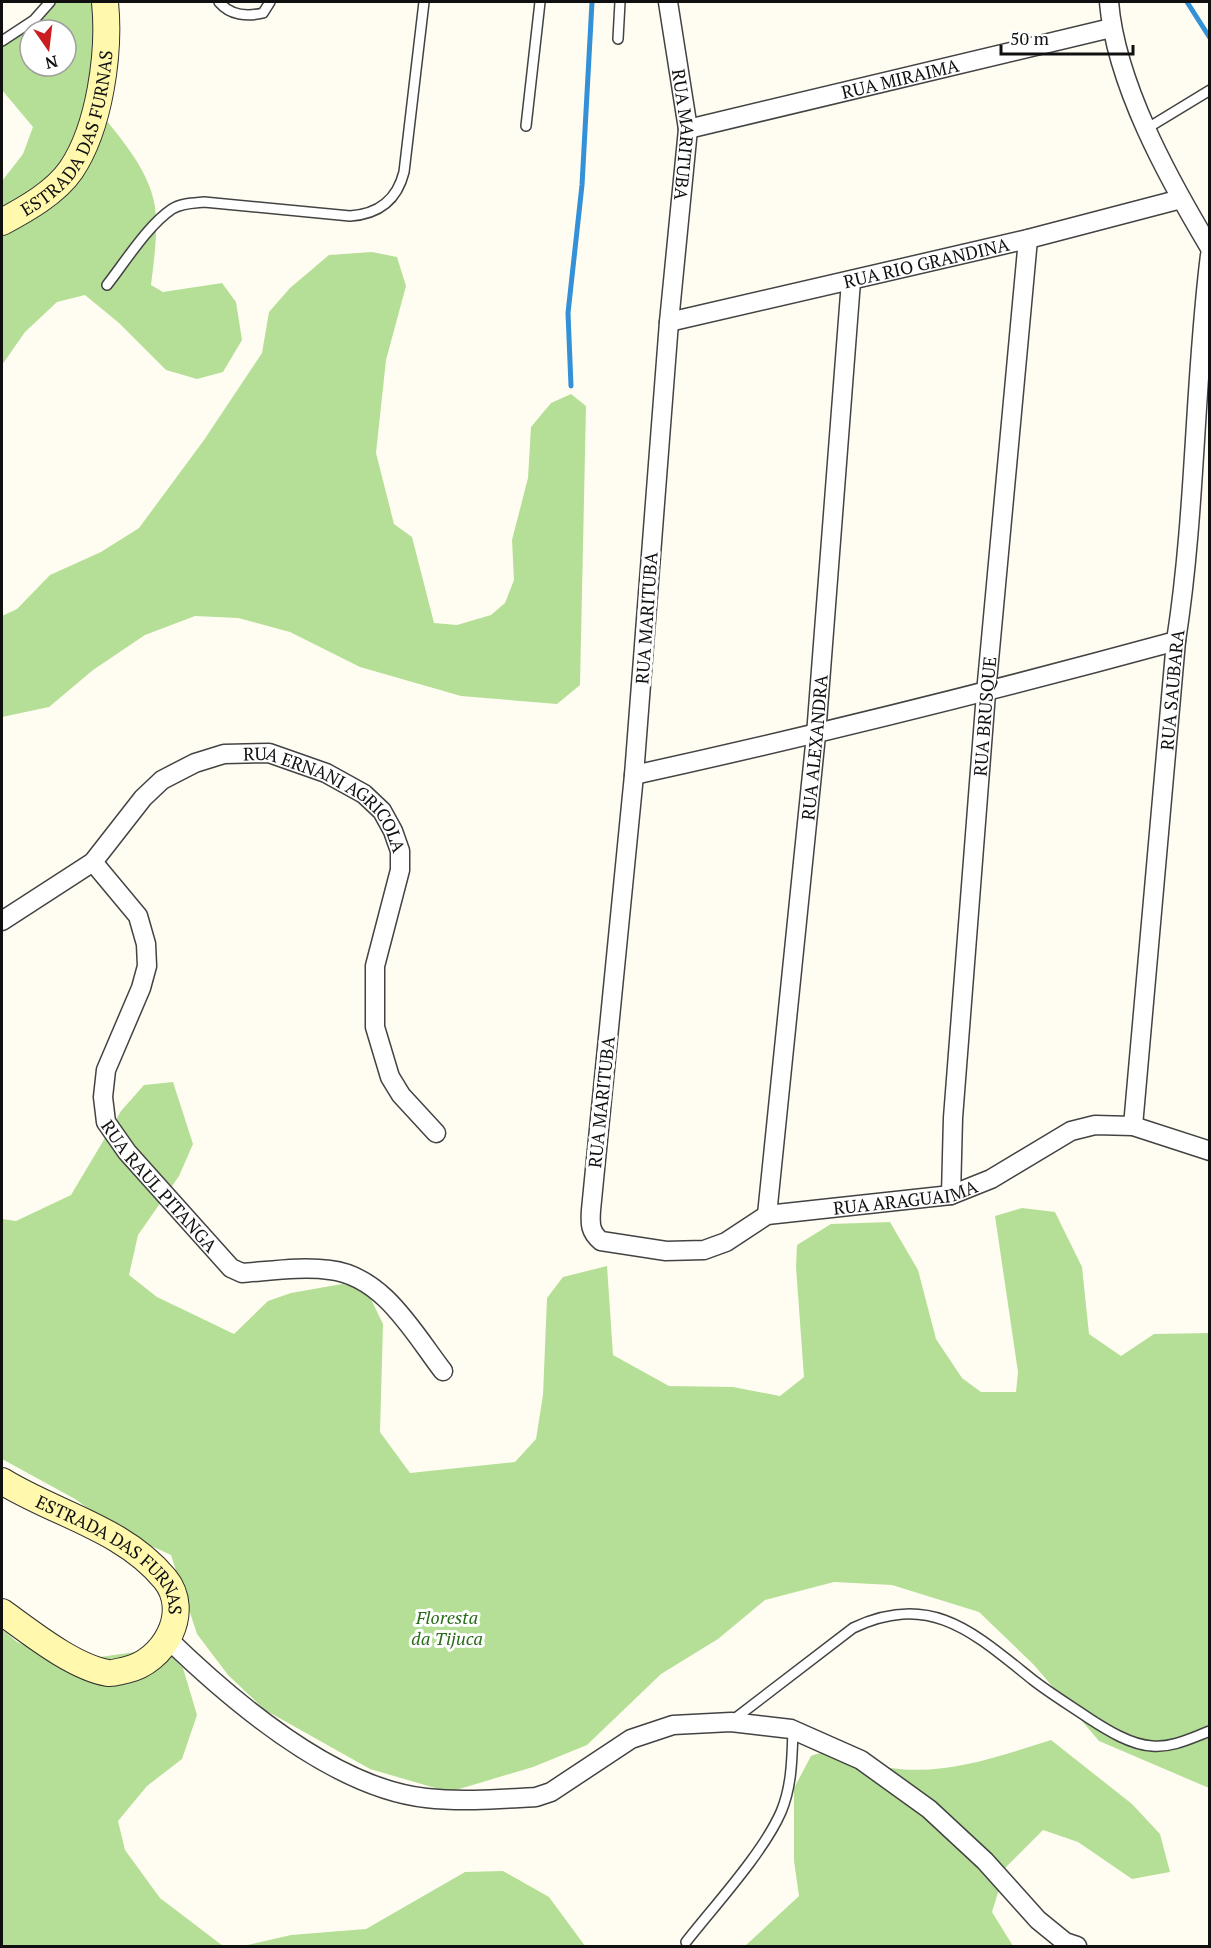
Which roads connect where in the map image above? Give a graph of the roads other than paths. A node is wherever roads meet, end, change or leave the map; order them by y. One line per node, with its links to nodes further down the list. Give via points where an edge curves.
1 (50, 2): 13 (lane, via 34,20)
2 (119, 2): 10 (main road, ESTRADA DAS FURNAS)
3 (219, 2): 4 (lane, via 231,11 252,16 262,13)
4 (270, 2)
5 (424, 2): 24 (lane, via 404,172 391,201 366,215 350,216 186,203 159,219)
6 (540, 2): 15 (lane)
7 (620, 2): 12 (lane)
8 (668, 2): 16 (street, RUA MARITUBA)
9 (1109, 2): 11 (street)
10 (106, 13): 19 (main road, ESTRADA DAS FURNAS, via 94,120 70,171 48,193)
11 (1111, 28): 16 (street, RUA MIRAIMA); 17 (street)
12 (618, 39)
13 (2, 41)
14 (1209, 90): 17 (lane)
15 (526, 126)
16 (688, 129): 25 (street, RUA MARITUBA)
17 (1146, 129): 18 (street)
18 (1181, 199): 20 (street, RUA RIO GRANDINA); 21 (street)
19 (2, 222)
20 (1028, 239): 23 (street, RUA RIO GRANDINA); 28 (street, RUA BRUSQUE)
21 (1209, 248)
22 (1209, 255): 26 (street, RUA SAUBARA)
23 (851, 281): 25 (street, RUA RIO GRANDINA); 29 (street, RUA ALEXANDRA)
24 (107, 285)
25 (669, 322): 30 (street, RUA MARITUBA)
26 (1205, 333): 27 (street, RUA SAUBARA, via 1184,590)
27 (1176, 641): 28 (street); 33 (street, RUA SAUBARA)
28 (986, 693): 29 (street); 36 (street, RUA BRUSQUE, via 953,1118)
29 (816, 735): 30 (street); 37 (street, RUA ALEXANDRA)
30 (634, 776): 38 (street, RUA MARITUBA, via 591,1210)
31 (93, 862): 32 (street, RUA ERNANI AGRICOLA); 34 (street, RUA ERNANI AGRICOLA, via 162,780 224,754 269,753 326,773 364,794 382,811 400,851 400,870 375,966 375,1027 390,1077); 39 (street, RUA RAUL PITANGA, via 138,916 146,944 147,966 141,988 106,1070 106,1122 127,1152 231,1268 242,1273 328,1269 369,1284 388,1300)
32 (2, 921)
33 (1133, 1126): 35 (street, RUA ARAGUAIMA); 36 (street, RUA ARAGUAIMA, via 1095,1125 1071,1131 991,1179)
34 (436, 1133)
35 (1209, 1151)
36 (951, 1195): 37 (street, RUA ARAGUAIMA)
37 (767, 1215): 38 (street, RUA ARAGUAIMA, via 726,1242 704,1250 666,1251 601,1241)
38 (594, 1235)
39 (443, 1371)
40 (2, 1481): 42 (main road, ESTRADA DAS FURNAS, via 125,1542 153,1566 175,1594 177,1610)
41 (2, 1612): 42 (main road, ESTRADA DAS FURNAS, via 42,1640 109,1673 133,1668 154,1656)
42 (168, 1639): 43 (street, via 216,1685 270,1728 365,1781 425,1798 536,1797 551,1792 631,1739 673,1725)
43 (731, 1722): 44 (street); 45 (lane, via 853,1628 873,1619 906,1614 941,1618 962,1626 1107,1730 1143,1745 1165,1746)
44 (794, 1730): 46 (lane, via 788,1789 774,1825); 47 (street, via 861,1760 930,1809 985,1861 1038,1920)
45 (1209, 1731)
46 (686, 1942)
47 (1077, 1947)

